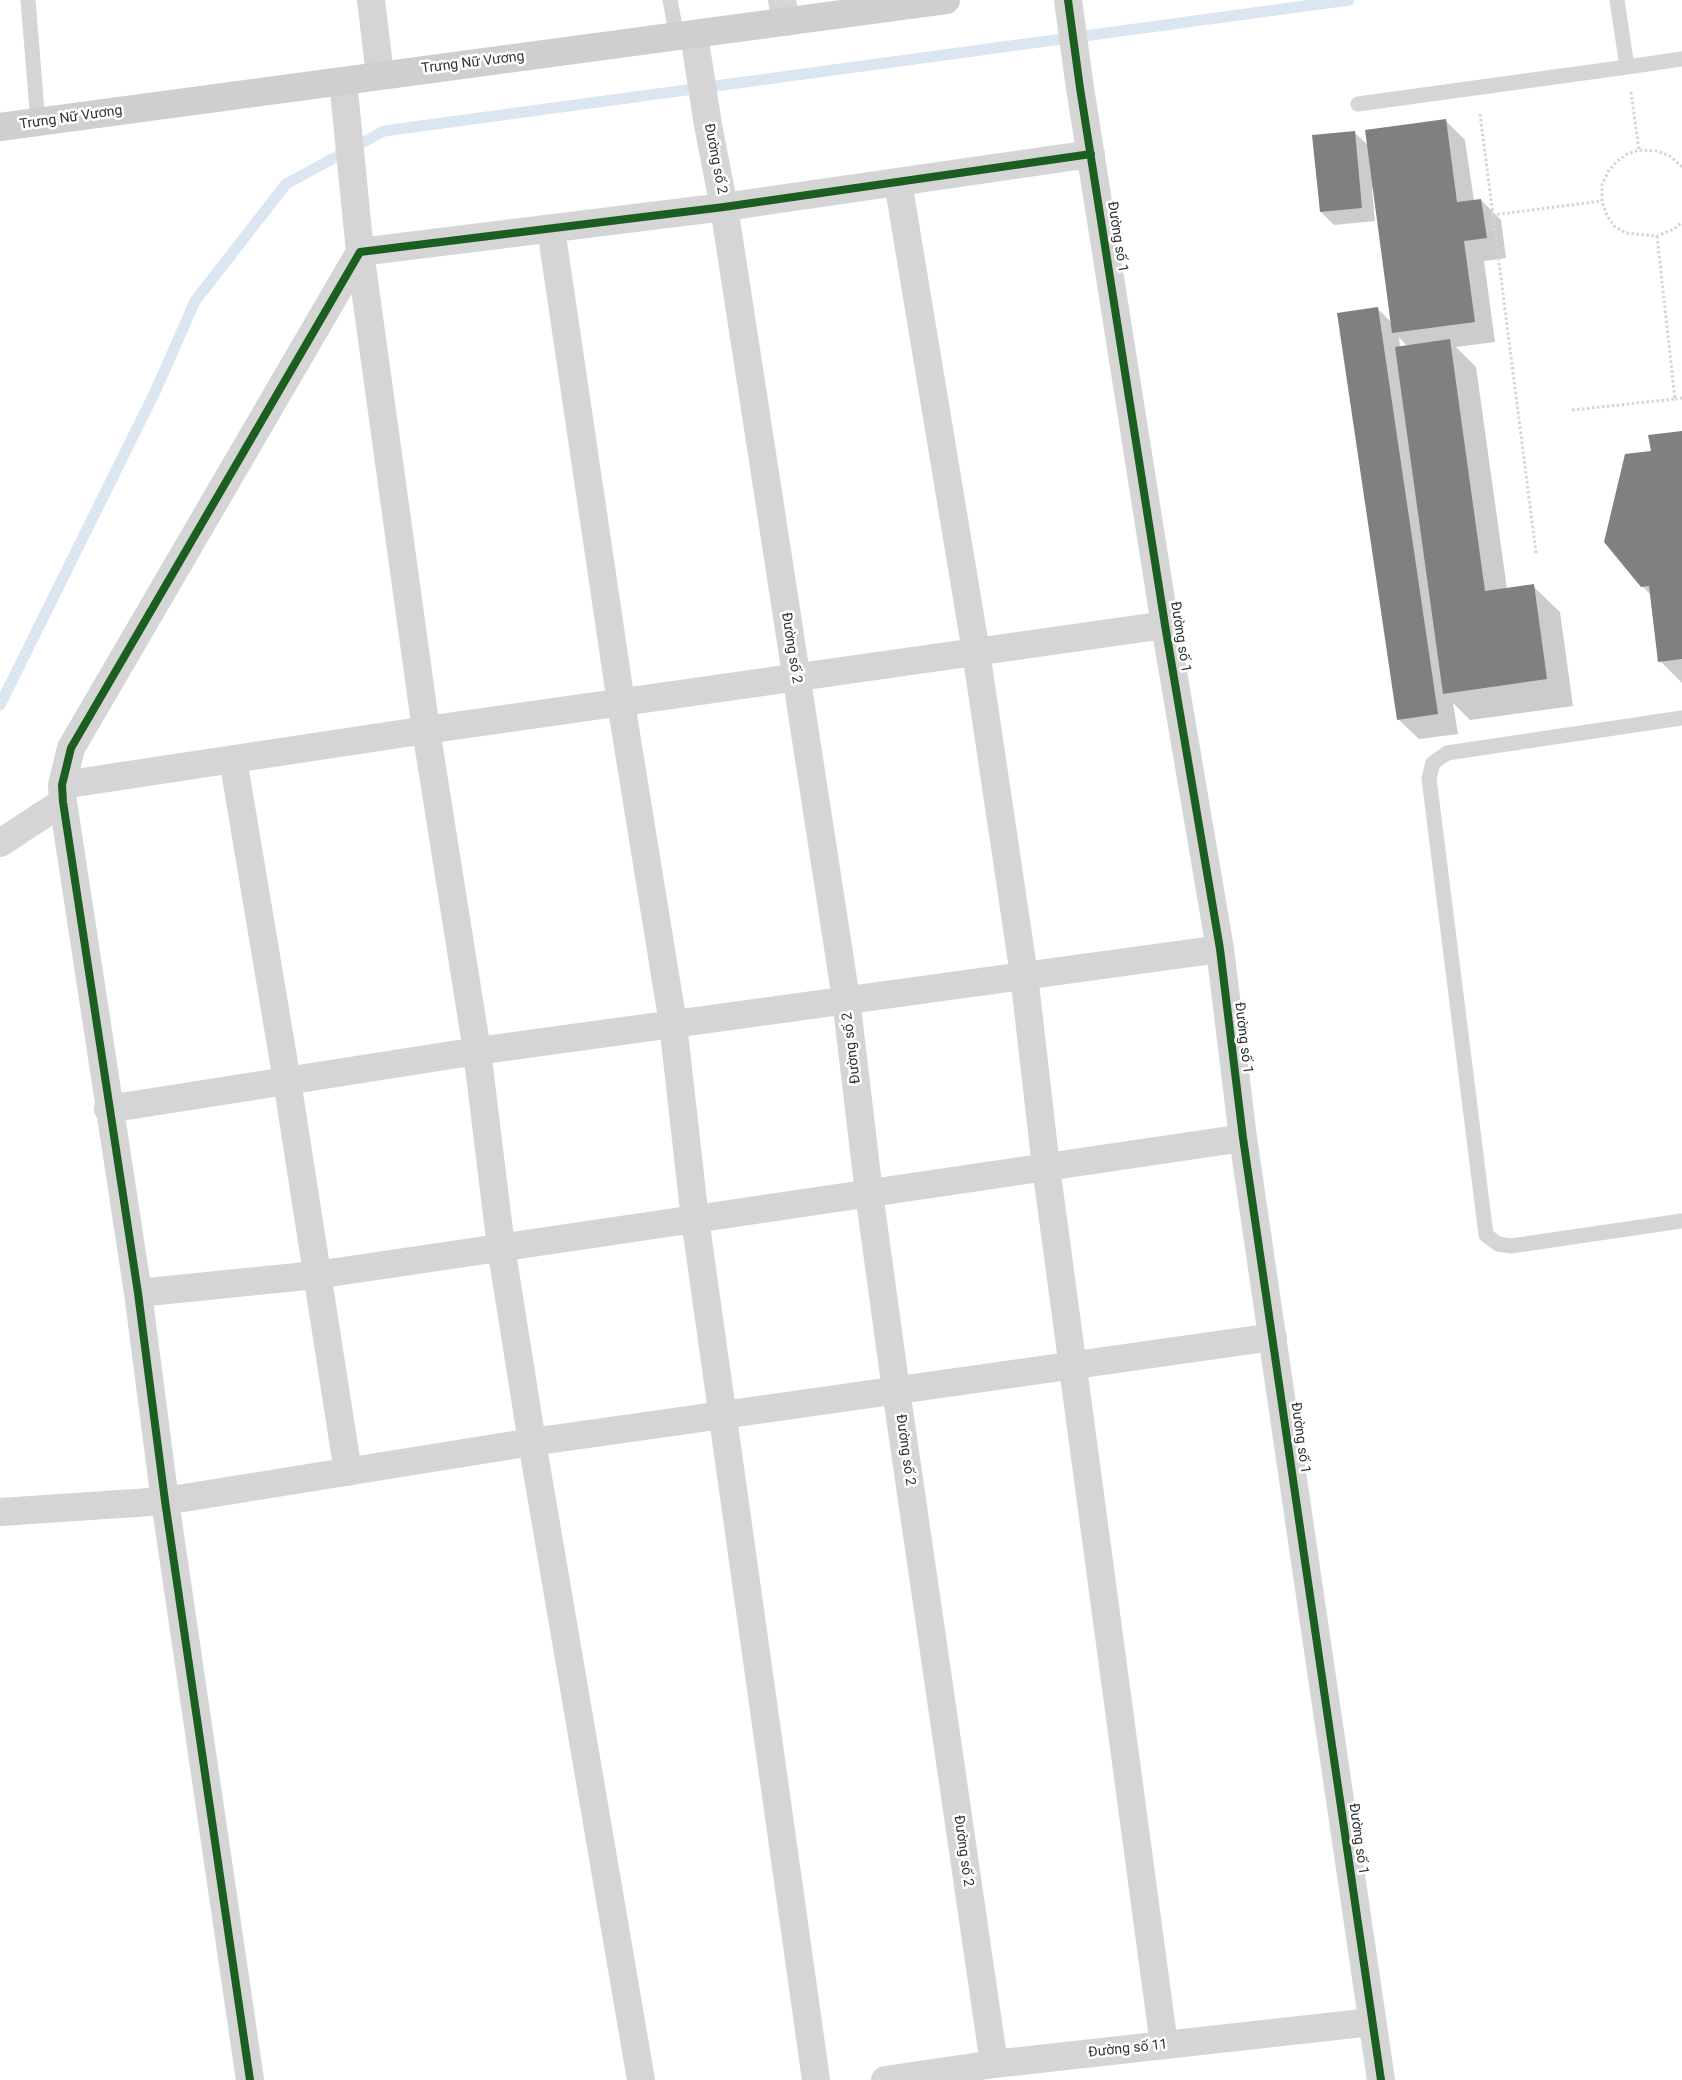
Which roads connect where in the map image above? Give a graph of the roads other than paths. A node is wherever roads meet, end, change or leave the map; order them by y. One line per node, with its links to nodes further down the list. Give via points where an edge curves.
1 (28, 0): 14 (lane)
2 (371, 0): 11 (street)
3 (670, 0): 8 (lane)
4 (946, 0): 7 (street, Trưng Nữ Vương)
5 (1069, 7): 16 (street, Đường số 1)
6 (1618, 7): 10 (lane)
7 (784, 11): 8 (street, Trưng Nữ Vương)
8 (685, 36): 11 (street, Trưng Nữ Vương); 18 (street, Đường số 2, via 699,62)
9 (1682, 59): 10 (lane)
10 (1627, 67): 13 (lane)
11 (380, 75): 12 (street, Trưng Nữ Vương)
12 (343, 81): 14 (street, Trưng Nữ Vương); 20 (street)
13 (1358, 104)
14 (38, 123): 15 (street, Trưng Nữ Vương)
15 (0, 127)
16 (1091, 154): 17 (street); 21 (street, Đường số 1)
17 (898, 182): 18 (street); 22 (street)
18 (724, 208): 19 (street); 23 (street, Đường số 2)
19 (551, 229): 20 (street); 24 (street)
20 (360, 252): 26 (street); 28 (street, via 71,748)
21 (1165, 625): 22 (street); 30 (street, Đường số 1)
22 (976, 652): 23 (street); 31 (street)
23 (796, 678): 24 (street); 32 (street, Đường số 2)
24 (621, 703): 26 (street); 33 (street)
25 (1682, 718): 41 (lane, via 1447,753 1433,763 1429,778 1486,1235 1498,1244 1511,1246)
26 (426, 730): 27 (street); 34 (street)
27 (233, 759): 28 (street); 35 (street)
28 (62, 794): 29 (street); 36 (street)
29 (0, 842)
30 (1220, 949): 31 (street); 37 (street, Đường số 1)
31 (1024, 975): 32 (street); 38 (street)
32 (846, 1000): 33 (street); 39 (street, Đường số 2)
33 (673, 1024): 34 (street); 40 (street)
34 (477, 1051): 35 (street); 42 (street)
35 (287, 1081): 36 (street); 43 (street)
36 (108, 1109): 44 (street)
37 (1243, 1138): 38 (street); 45 (street, Đường số 1)
38 (1046, 1167): 39 (street); 46 (street)
39 (869, 1193): 40 (street); 47 (street, Đường số 2)
40 (695, 1219): 42 (street); 48 (street)
41 (1682, 1221)
42 (501, 1247): 43 (street); 49 (street)
43 (316, 1275): 44 (street); 50 (street)
44 (138, 1293): 51 (street)
45 (1273, 1337): 46 (street); 53 (street, Đường số 1)
46 (1073, 1365): 47 (street); 54 (street)
47 (896, 1390): 48 (street); 55 (street, Đường số 2)
48 (722, 1415): 49 (street); 58 (street)
49 (532, 1442): 50 (street); 57 (street)
50 (348, 1472): 51 (street)
51 (165, 1501): 52 (street); 56 (street)
52 (0, 1512)
53 (1372, 2022): 54 (street, Đường số 11); 60 (street, Đường số 1)
54 (1164, 2045): 55 (street, Đường số 11)
55 (994, 2064): 59 (street, Đường số 11)
56 (250, 2080)
57 (641, 2080)
58 (816, 2080)
59 (885, 2080)
60 (1380, 2080)

